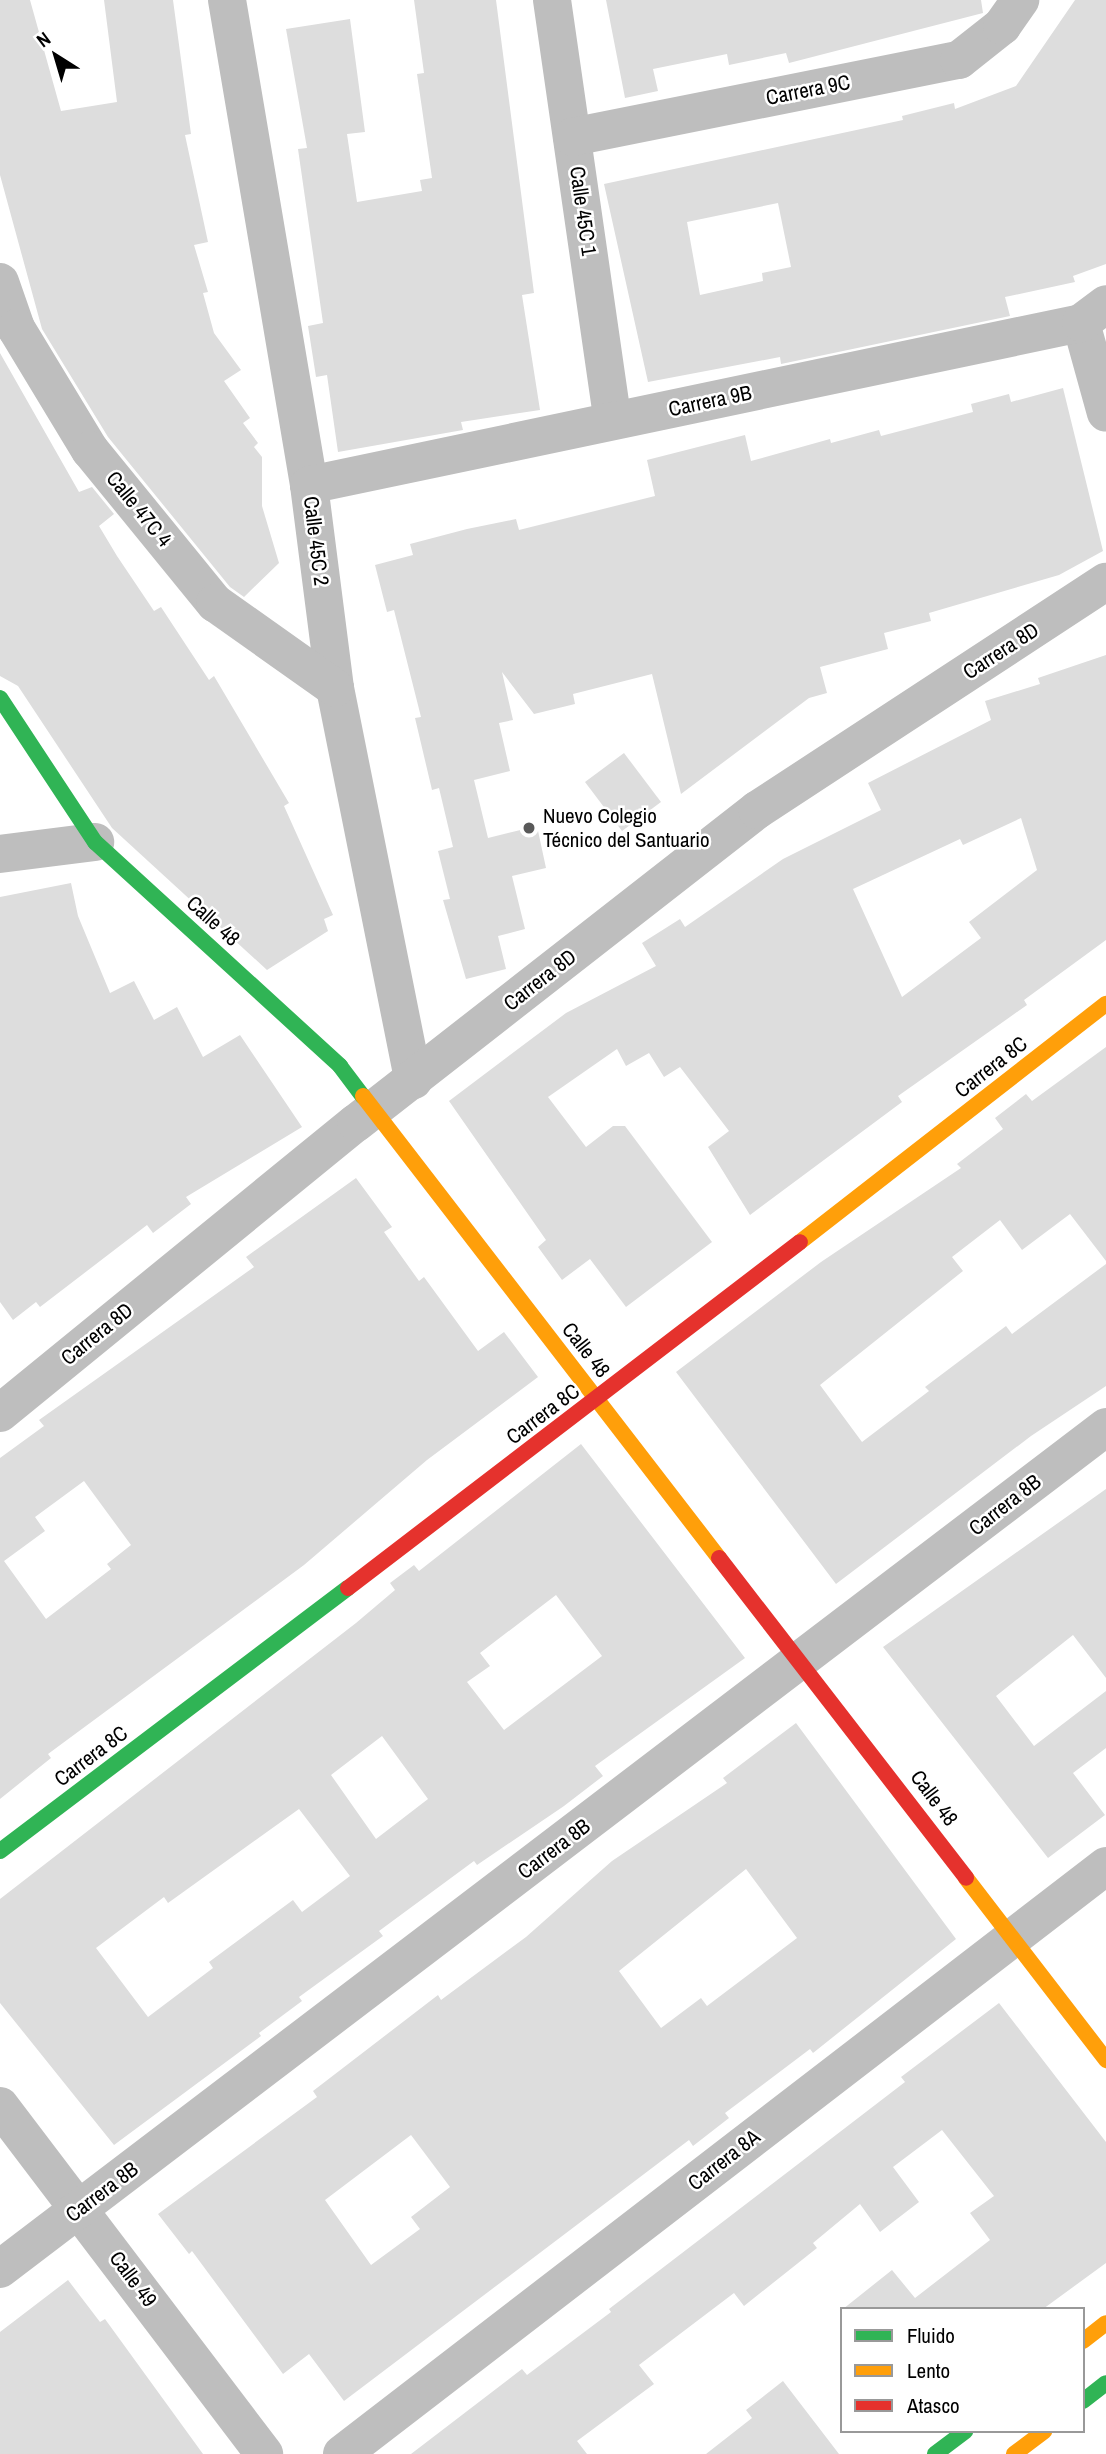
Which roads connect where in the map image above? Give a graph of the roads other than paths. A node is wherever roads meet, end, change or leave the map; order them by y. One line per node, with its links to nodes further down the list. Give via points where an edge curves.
1 (227, 0): 9 (street, Calle 45C 2)
2 (552, 0): 4 (street, Calle 45C 1)
3 (1020, 0): 4 (street, Carrera 9C, via 1002,26 959,60)
4 (572, 137): 8 (street, Calle 45C 1)
5 (0, 282): 11 (street, Calle 47C 4, via 16,328 90,450 215,603)
6 (1094, 314): 7 (street); 8 (street, Carrera 9B)
7 (1106, 413)
8 (613, 421): 9 (street, Carrera 9B)
9 (309, 485): 11 (street, Calle 45C 2)
10 (1106, 582): 16 (street, Carrera 8D, via 757,810)
11 (335, 688): 16 (street, Calle 45C 2)
12 (0, 698): 13 (street, Calle 48)
13 (95, 842): 14 (street); 17 (street, Calle 48, via 340,1066)
14 (0, 854)
15 (1106, 1004): 18 (street, Carrera 8C)
16 (413, 1080): 17 (street, Carrera 8D)
17 (373, 1110): 18 (street, Calle 48); 19 (street, Carrera 8D)
18 (598, 1399): 21 (street, Calle 48); 22 (street, Carrera 8C)
19 (0, 1413)
20 (1106, 1427): 21 (street, Carrera 8B)
21 (803, 1661): 24 (street, Calle 48); 27 (street, Carrera 8B)
22 (0, 1851)
23 (1106, 1866): 24 (street, Carrera 8A)
24 (1014, 1937): 25 (street, Calle 48); 36 (street, Carrera 8A)
25 (1106, 2060)
26 (0, 2106): 27 (street, Calle 49)
27 (79, 2209): 28 (street, Carrera 8B); 35 (street, Calle 49)
28 (0, 2269)
29 (1106, 2323): 30 (street)
30 (1085, 2339)
31 (1106, 2383): 32 (street)
32 (1085, 2399)
33 (962, 2433): 37 (street)
34 (1041, 2433): 38 (street)
35 (264, 2454)
36 (342, 2454)
37 (935, 2454)
38 (1014, 2454)

